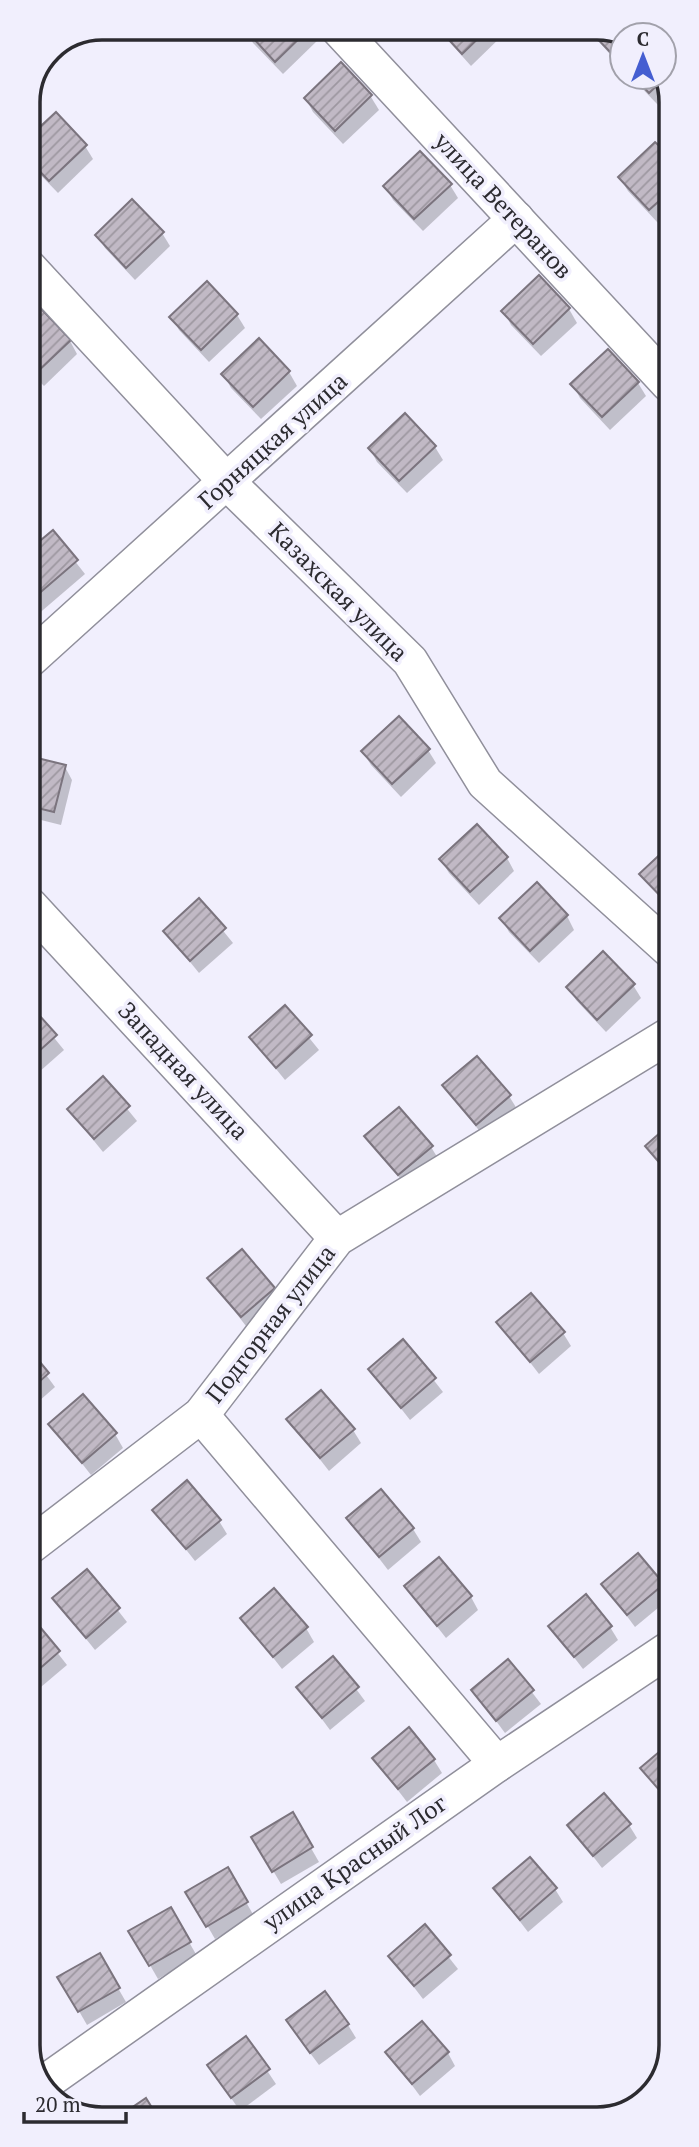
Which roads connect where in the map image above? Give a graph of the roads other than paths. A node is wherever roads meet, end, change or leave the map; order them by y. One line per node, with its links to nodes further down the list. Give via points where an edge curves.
1 (349, 40): 2 (street, улица Ветеранов)
2 (516, 219): 4 (street, улица Ветеранов); 5 (street, Горняцкая улица)
3 (40, 280): 5 (street, Казахская улица)
4 (659, 373)
5 (228, 483): 6 (street, Горняцкая улица); 8 (street, Казахская улица, via 410,662 485,783)
6 (40, 650)
7 (40, 917): 10 (street, Западная улица)
8 (659, 940)
9 (659, 1042): 10 (street, Подгорная улица)
10 (337, 1238): 11 (street, Подгорная улица)
11 (201, 1415): 12 (street, Подгорная улица); 14 (street)
12 (40, 1525)
13 (659, 1655): 14 (street, улица Красный Лог)
14 (498, 1764): 15 (street, улица Красный Лог)
15 (51, 2079)

